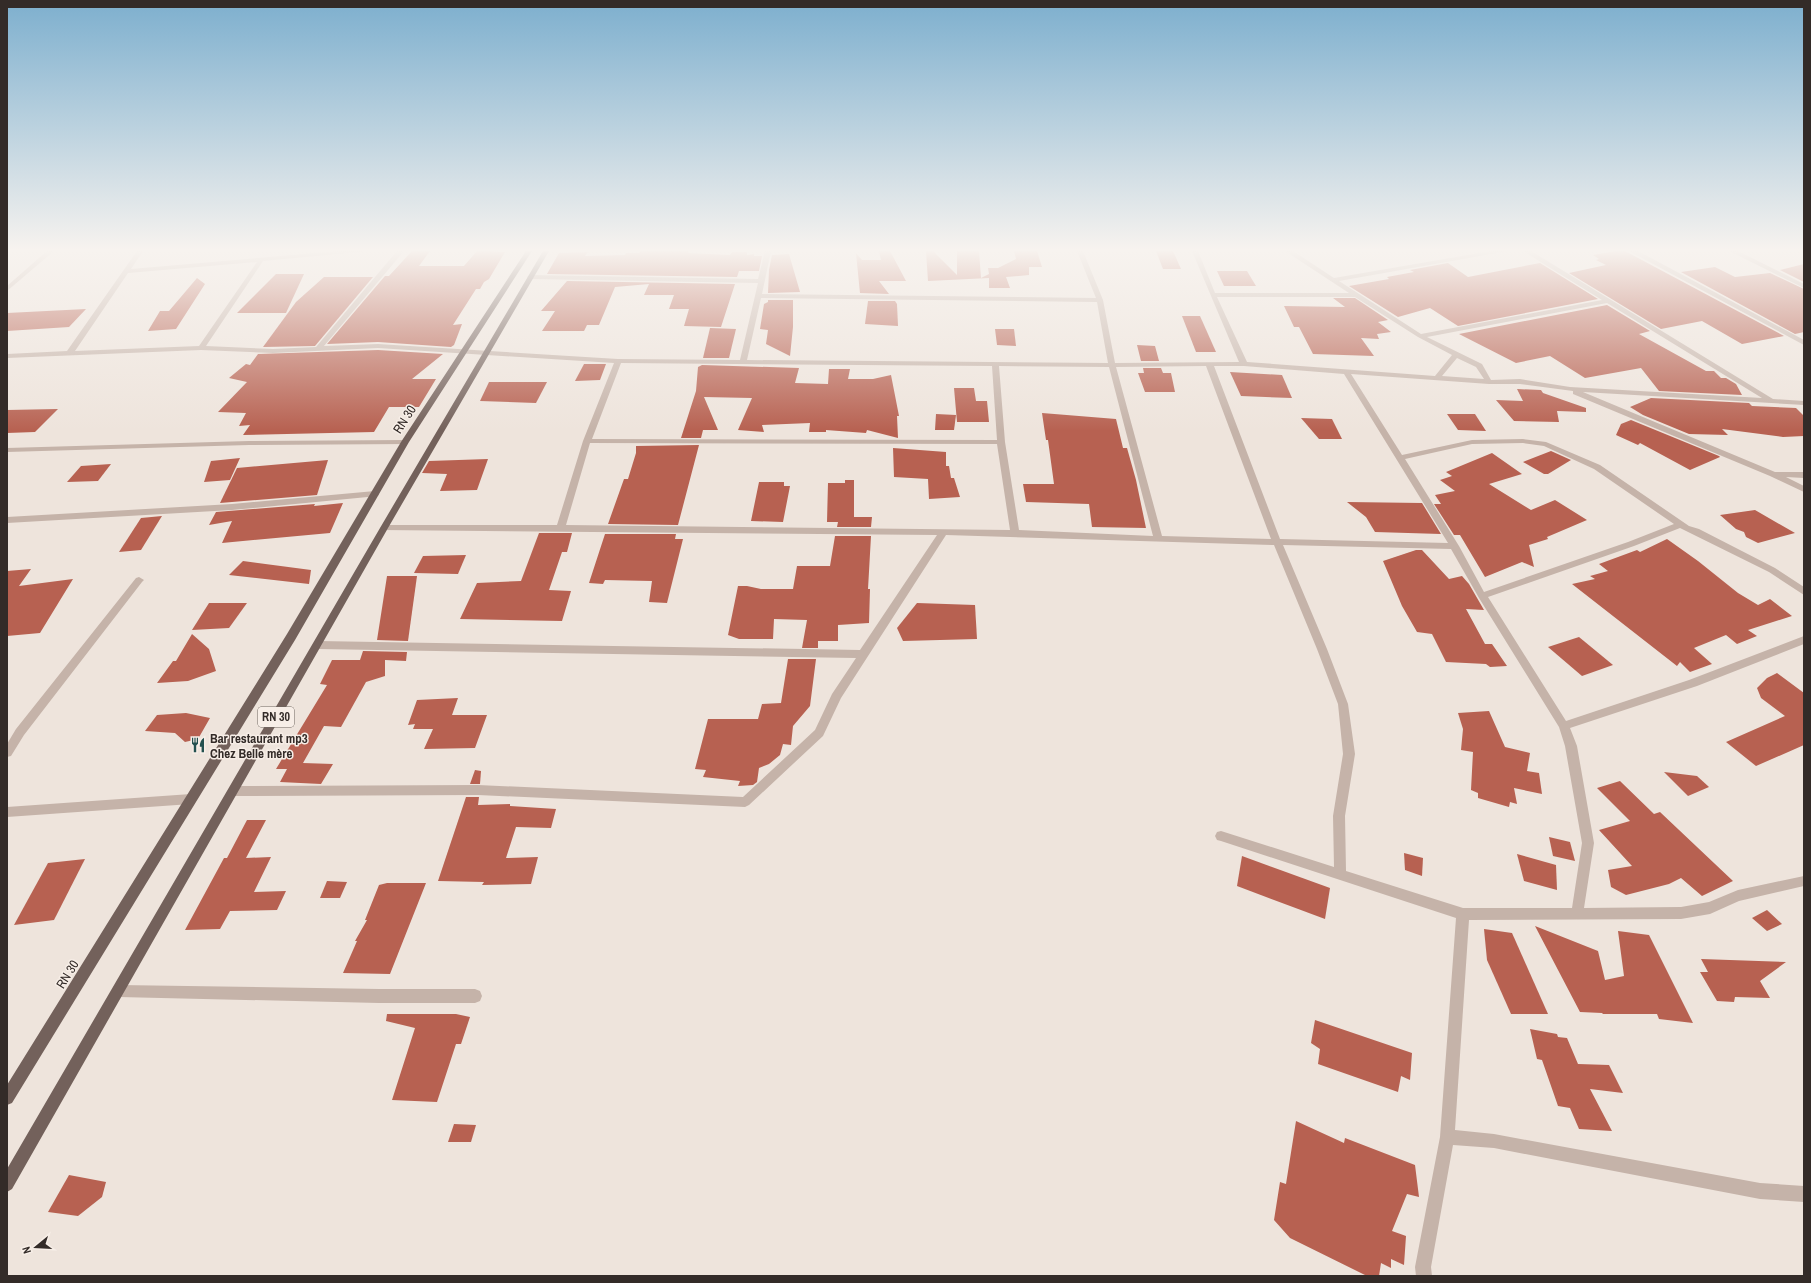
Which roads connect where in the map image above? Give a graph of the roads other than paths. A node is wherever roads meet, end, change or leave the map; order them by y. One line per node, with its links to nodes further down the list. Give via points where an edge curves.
1 (99, 311): 18 (street)
2 (226, 311): 15 (street)
3 (351, 311): 16 (street)
4 (492, 311): 17 (main road, RN 30 / RN 30)
5 (510, 311): 19 (main road, RN 30)
6 (754, 311): 23 (street)
7 (1102, 311): 27 (street)
8 (1220, 311): 26 (street)
9 (1380, 311): 13 (street)
10 (1555, 311): 13 (street)
11 (1624, 311): 32 (street)
12 (1743, 311): 14 (street)
13 (1420, 336): 20 (street)
14 (1804, 343)
15 (201, 348): 16 (street, via 273,351); 18 (street)
16 (318, 349): 17 (street, via 378,346)
17 (465, 353): 19 (street); 35 (main road, RN 30 / RN 30)
18 (69, 354): 21 (street)
19 (485, 354): 22 (street); 45 (main road, RN 30)
20 (1456, 355): 29 (street); 30 (street, via 1479,366)
21 (7, 356)
22 (618, 361): 23 (street); 34 (street)
23 (742, 361): 24 (street)
24 (995, 364): 27 (street); 36 (street)
25 (1209, 364): 26 (street); 27 (street); 50 (street)
26 (1244, 364): 28 (street)
27 (1112, 365): 49 (street)
28 (1347, 373): 29 (street); 38 (street)
29 (1438, 377): 30 (street)
30 (1489, 382): 31 (street, via 1533,381)
31 (1570, 389): 32 (street); 39 (street)
32 (1771, 400): 33 (street)
33 (1804, 403)
34 (587, 441): 36 (street); 46 (street)
35 (405, 442): 37 (street, via 249,443); 42 (main road, RN 30 / RN 30)
36 (1001, 442): 48 (street)
37 (7, 450)
38 (1400, 458): 44 (street, via 1472,442 1523,440 1546,444 1597,467); 51 (street)
39 (1773, 474): 40 (street); 41 (street)
40 (1804, 475)
41 (1804, 489)
42 (375, 494): 43 (street, via 232,507); 61 (main road, RN 30 / RN 30)
43 (7, 520)
44 (1680, 524): 53 (street, via 1772,570); 54 (street, via 1631,544)
45 (384, 528): 46 (street); 56 (main road, RN 30)
46 (561, 528): 47 (street)
47 (943, 533): 48 (street); 57 (street)
48 (1015, 533): 49 (street)
49 (1158, 539): 50 (street)
50 (1277, 542): 51 (street); 64 (street, via 1343,704 1349,754 1339,816)
51 (1454, 546): 54 (street)
52 (138, 580): 59 (street)
53 (1804, 592)
54 (1482, 596): 58 (street)
55 (1804, 640): 58 (street, via 1693,683)
56 (318, 645): 57 (street); 60 (main road, RN 30)
57 (863, 654): 60 (street, via 836,697 819,733 745,802 478,790)
58 (1564, 726): 66 (street, via 1572,746 1588,843)
59 (7, 753)
60 (234, 791): 68 (main road, RN 30)
61 (191, 799): 62 (street); 70 (main road, RN 30 / RN 30)
62 (7, 812)
63 (1221, 836): 64 (street)
64 (1340, 874): 67 (street)
65 (1804, 881): 66 (street, via 1738,896 1710,908 1680,913)
66 (1577, 913): 67 (street)
67 (1463, 914): 71 (street)
68 (120, 991): 69 (street); 72 (main road, RN 30)
69 (474, 996)
70 (7, 1098)
71 (1447, 1136): 73 (street, via 1494,1141 1760,1191); 74 (street, via 1422,1267)
72 (7, 1184)
73 (1804, 1194)
74 (1424, 1276)

